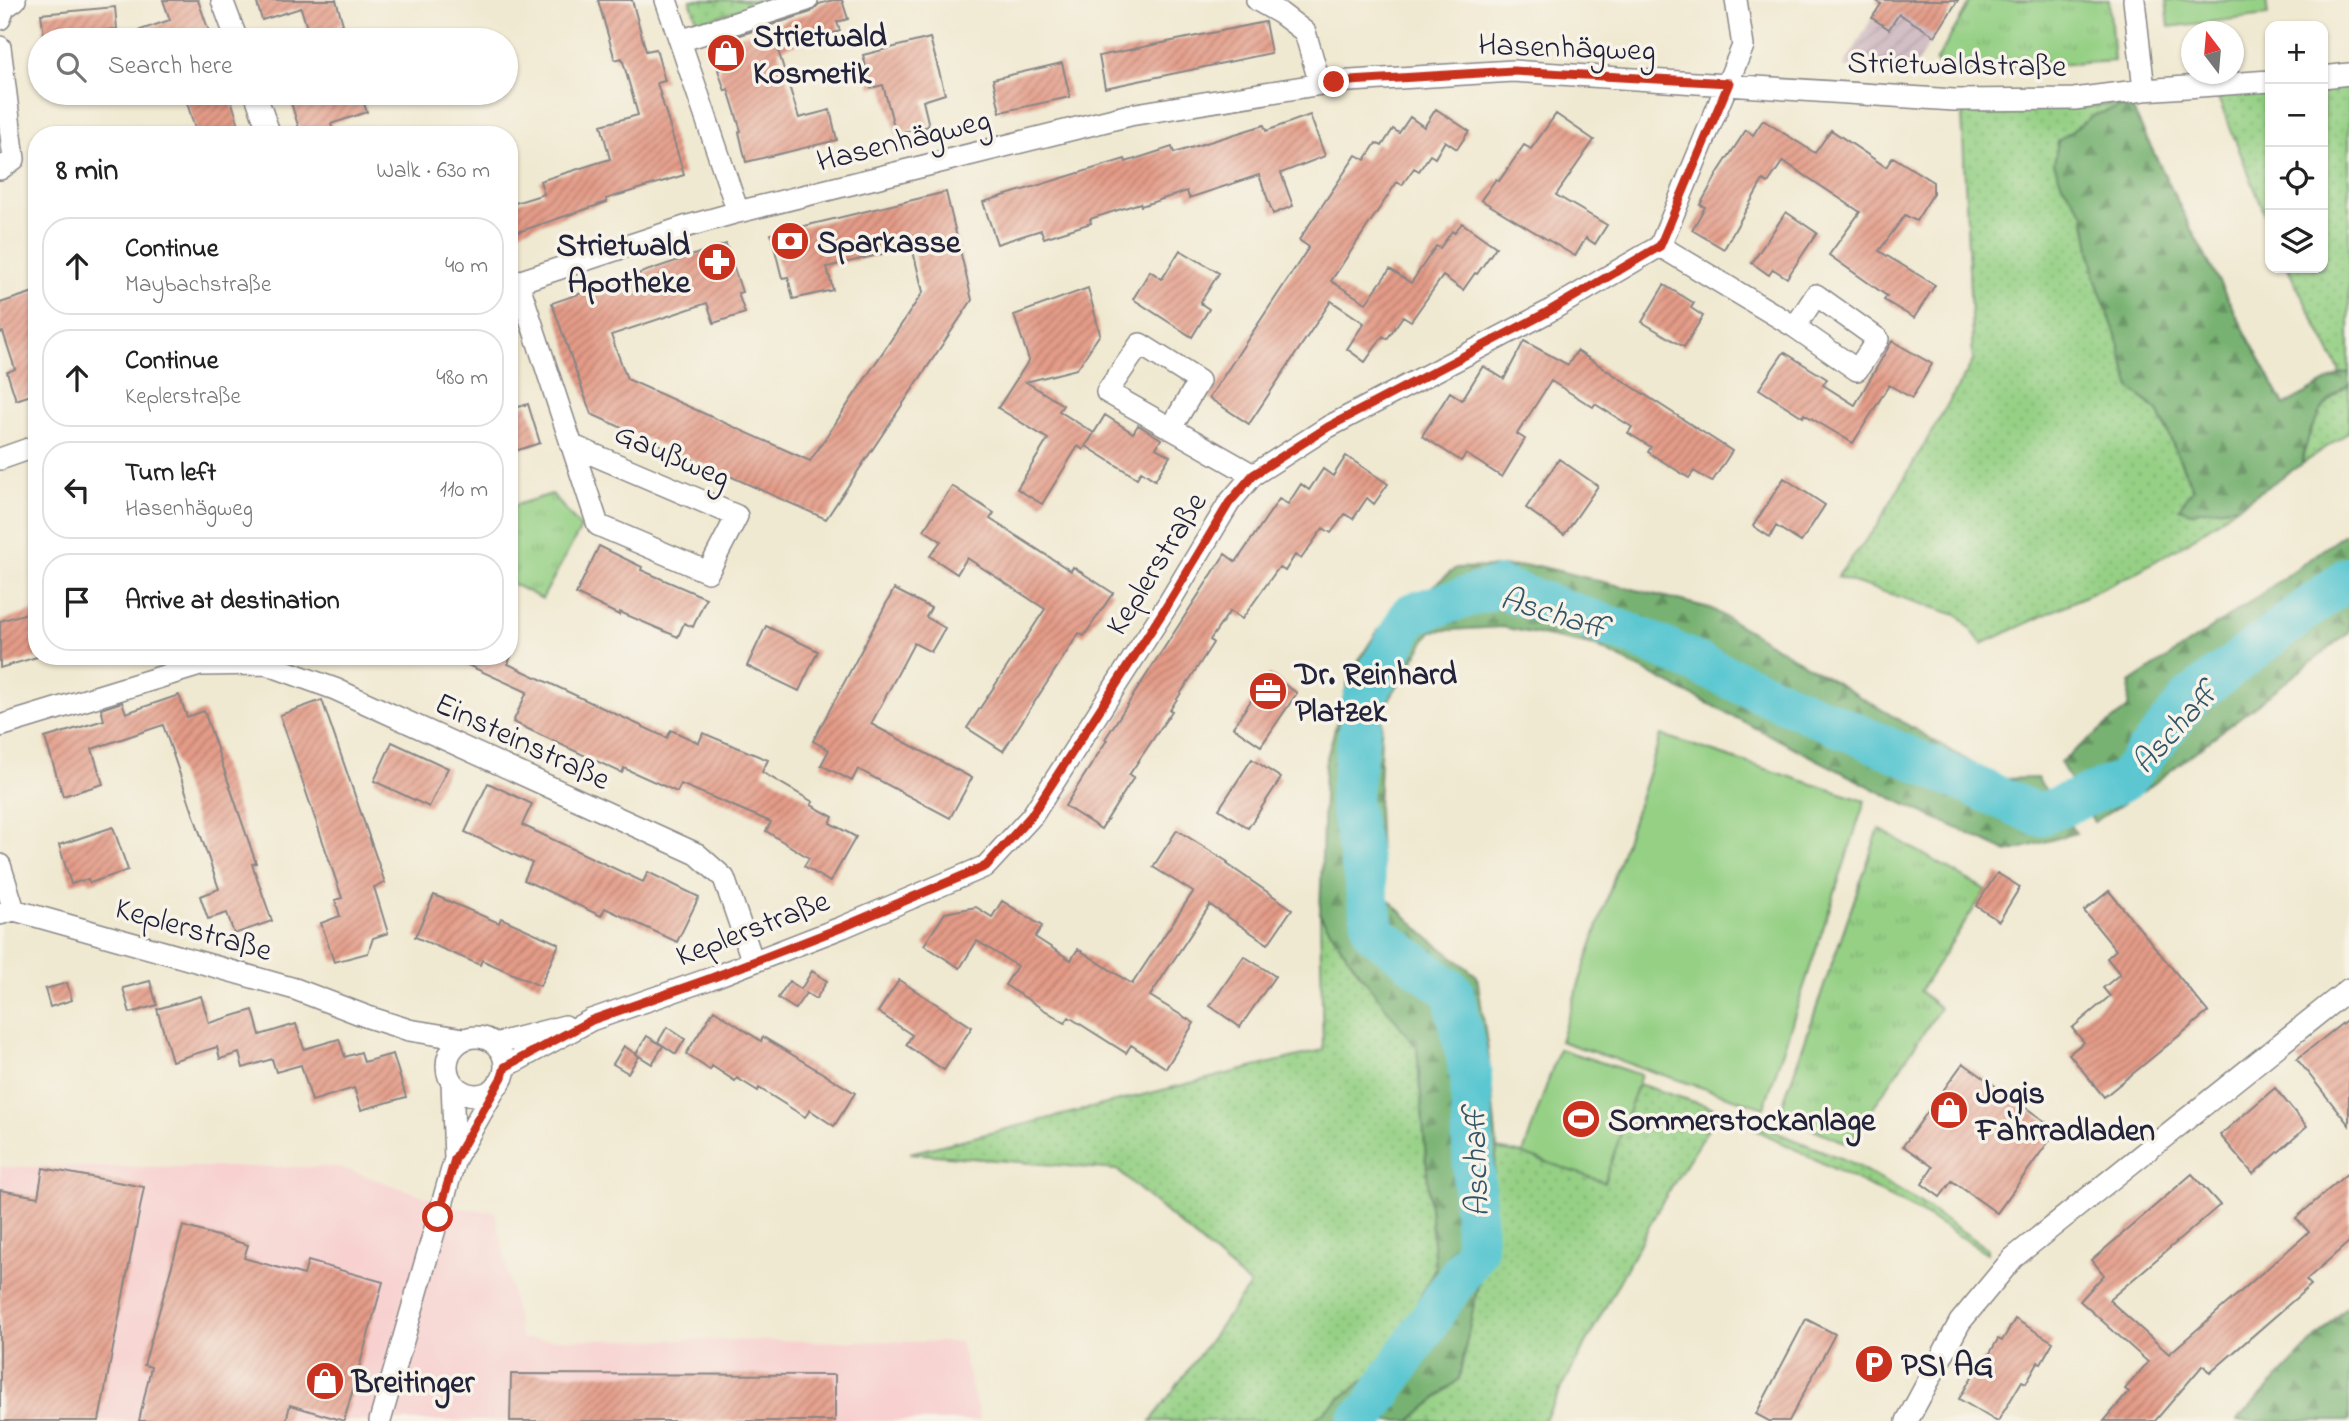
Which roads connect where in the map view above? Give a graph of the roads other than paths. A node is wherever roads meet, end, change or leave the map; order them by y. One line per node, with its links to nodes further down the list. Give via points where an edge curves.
1 (15, 0): 8 (street, via 4,8)
2 (222, 0): 9 (street)
3 (666, 0): 10 (street)
4 (807, 0): 10 (street)
5 (1257, 0): 16 (street, via 1305,32)
6 (2134, 0): 17 (street)
7 (1737, 1): 15 (street, via 1743,46)
8 (0, 19)
9 (232, 28)
10 (680, 41): 21 (street)
11 (0, 47): 20 (street, via 15,159)
12 (2349, 74): 13 (street)
13 (2328, 76)
14 (2265, 80): 17 (street, Strietwaldstraße)
15 (1729, 83): 16 (street, Hasenhägweg, via 1513,71); 17 (street, Strietwaldstraße, via 1954,100 2074,99); 22 (street)
16 (1320, 84): 21 (street, Hasenhägweg, via 1129,115)
17 (2144, 90)
18 (259, 105): 19 (street)
19 (267, 126)
20 (0, 169)
21 (738, 212): 23 (street, Hasenhägweg)
22 (1660, 246): 25 (street); 30 (street, Keplerstraße, via 1546,313 1328,427)
23 (518, 283)
24 (518, 295): 27 (street, Gaußweg)
25 (1795, 327)
26 (1171, 428): 30 (street)
27 (571, 445): 27 (street, Gaußweg, via 598,525 708,572 737,516)
28 (28, 449): 29 (street)
29 (0, 458)
30 (1253, 475): 36 (street, Keplerstraße, via 1229,503 1031,816 986,866)
31 (200, 665): 33 (street, Einsteinstraße)
32 (269, 665): 36 (street, Einsteinstraße, via 335,689 697,854 724,878)
33 (0, 726)
34 (0, 864): 35 (street)
35 (7, 912): 39 (street, Keplerstraße, via 295,989)
36 (752, 962): 38 (street, Keplerstraße)
37 (2349, 989): 47 (street, via 2013,1258 1960,1322)
38 (592, 1020): 41 (street, Keplerstraße); 43 (street, Keplerstraße)
39 (410, 1030): 40 (street, Keplerstraße); 42 (street, Keplerstraße)
40 (464, 1039): 41 (street, Keplerstraße, via 480,1037); 42 (street)
41 (495, 1044): 43 (street, via 504,1059)
42 (447, 1059): 44 (street)
43 (501, 1076): 44 (street, Keplerstraße, via 491,1090 474,1094); 45 (street)
44 (452, 1082): 45 (street)
45 (455, 1159): 46 (street)
46 (380, 1421)
47 (1907, 1421)

